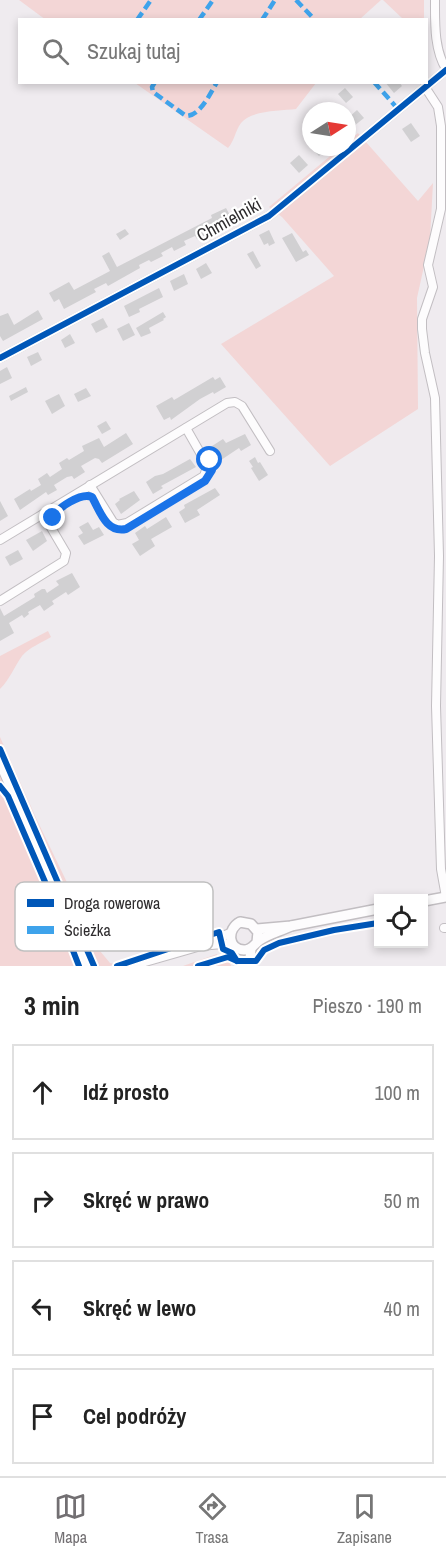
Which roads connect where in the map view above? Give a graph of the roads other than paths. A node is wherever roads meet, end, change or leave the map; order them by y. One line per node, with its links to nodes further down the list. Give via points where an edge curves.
1 (435, 0): 2 (street, via 436,33)
2 (446, 69): 3 (street, Chmielniki)
3 (425, 87): 4 (street, Chmielniki, via 269,216); 14 (street, via 438,107 441,126 441,209 428,265 433,287 422,329 435,398 439,556 436,706 441,869)
4 (0, 358)
5 (186, 428): 6 (street, via 235,402 242,406); 7 (street); 7 (street, via 206,463 204,476 127,523 113,522)
6 (270, 451)
7 (90, 485): 8 (street)
8 (43, 514): 9 (street); 10 (street, via 66,553 64,561)
9 (0, 540)
10 (0, 601)
11 (0, 764): 12 (street)
12 (2, 786): 13 (street)
13 (50, 882)
14 (446, 897): 15 (main road)
15 (428, 900)
16 (374, 910): 17 (main road)
17 (291, 926): 18 (main road); 21 (main road)
18 (257, 929): 19 (main road, via 242,922 233,926); 21 (main road, via 259,935)
19 (234, 942): 20 (street); 21 (main road); 26 (main road)
20 (213, 945)
21 (254, 945): 27 (main road)
22 (80, 951): 24 (street)
23 (184, 951): 25 (street)
24 (86, 966)
25 (131, 966)
26 (244, 966)
27 (249, 966)

